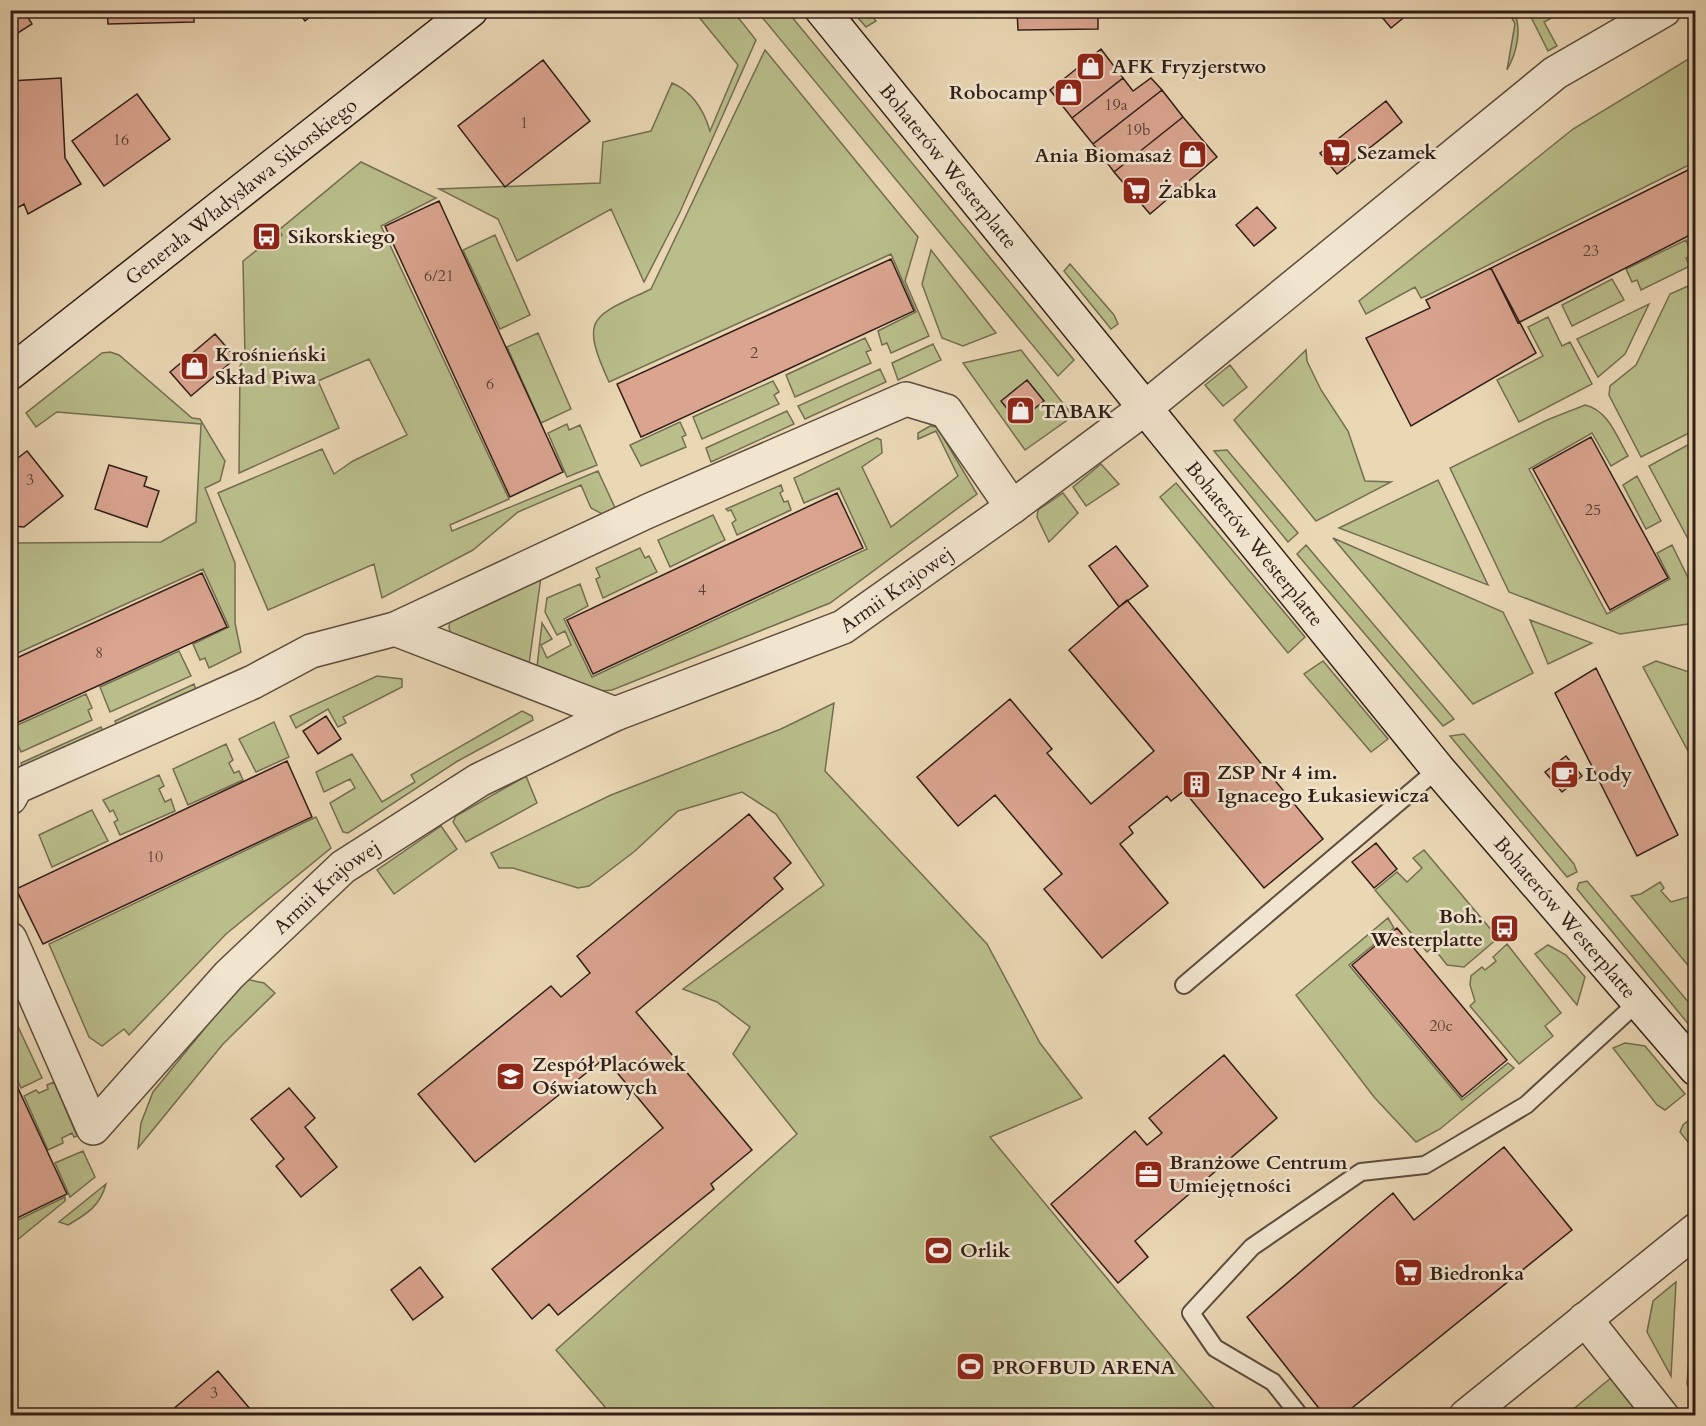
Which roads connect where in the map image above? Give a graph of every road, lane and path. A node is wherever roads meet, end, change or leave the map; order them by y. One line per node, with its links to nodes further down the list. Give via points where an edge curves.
1 (471, 10): 4 (street, Generała Władysława Sikorskiego)
2 (822, 10): 5 (street, Bohaterów Westerplatte)
3 (1664, 10): 5 (street, Armii Krajowej, via 1555,74)
4 (10, 373)
5 (1144, 408): 6 (street, Armii Krajowej); 9 (street, Bohaterów Westerplatte)
6 (1012, 507): 7 (street, via 946,411 906,399 648,511); 8 (street, Armii Krajowej, via 843,627)
7 (395, 629): 8 (street); 10 (street, via 311,651 16,787)
8 (615, 714): 11 (street, Armii Krajowej, via 480,780 343,867 230,975 93,1128)
9 (1438, 769): 12 (lane); 13 (street, Bohaterów Westerplatte)
10 (10, 798)
11 (10, 939)
12 (1184, 986)
13 (1639, 1001): 14 (street, Bohaterów Westerplatte); 17 (lane, via 1526,1105 1425,1165 1361,1172 1252,1247 1191,1313 1215,1348 1273,1382)
14 (1695, 1069)
15 (1695, 1230): 16 (street)
16 (1585, 1319): 18 (street); 19 (street)
17 (1299, 1416)
18 (1466, 1416)
19 (1662, 1416)

